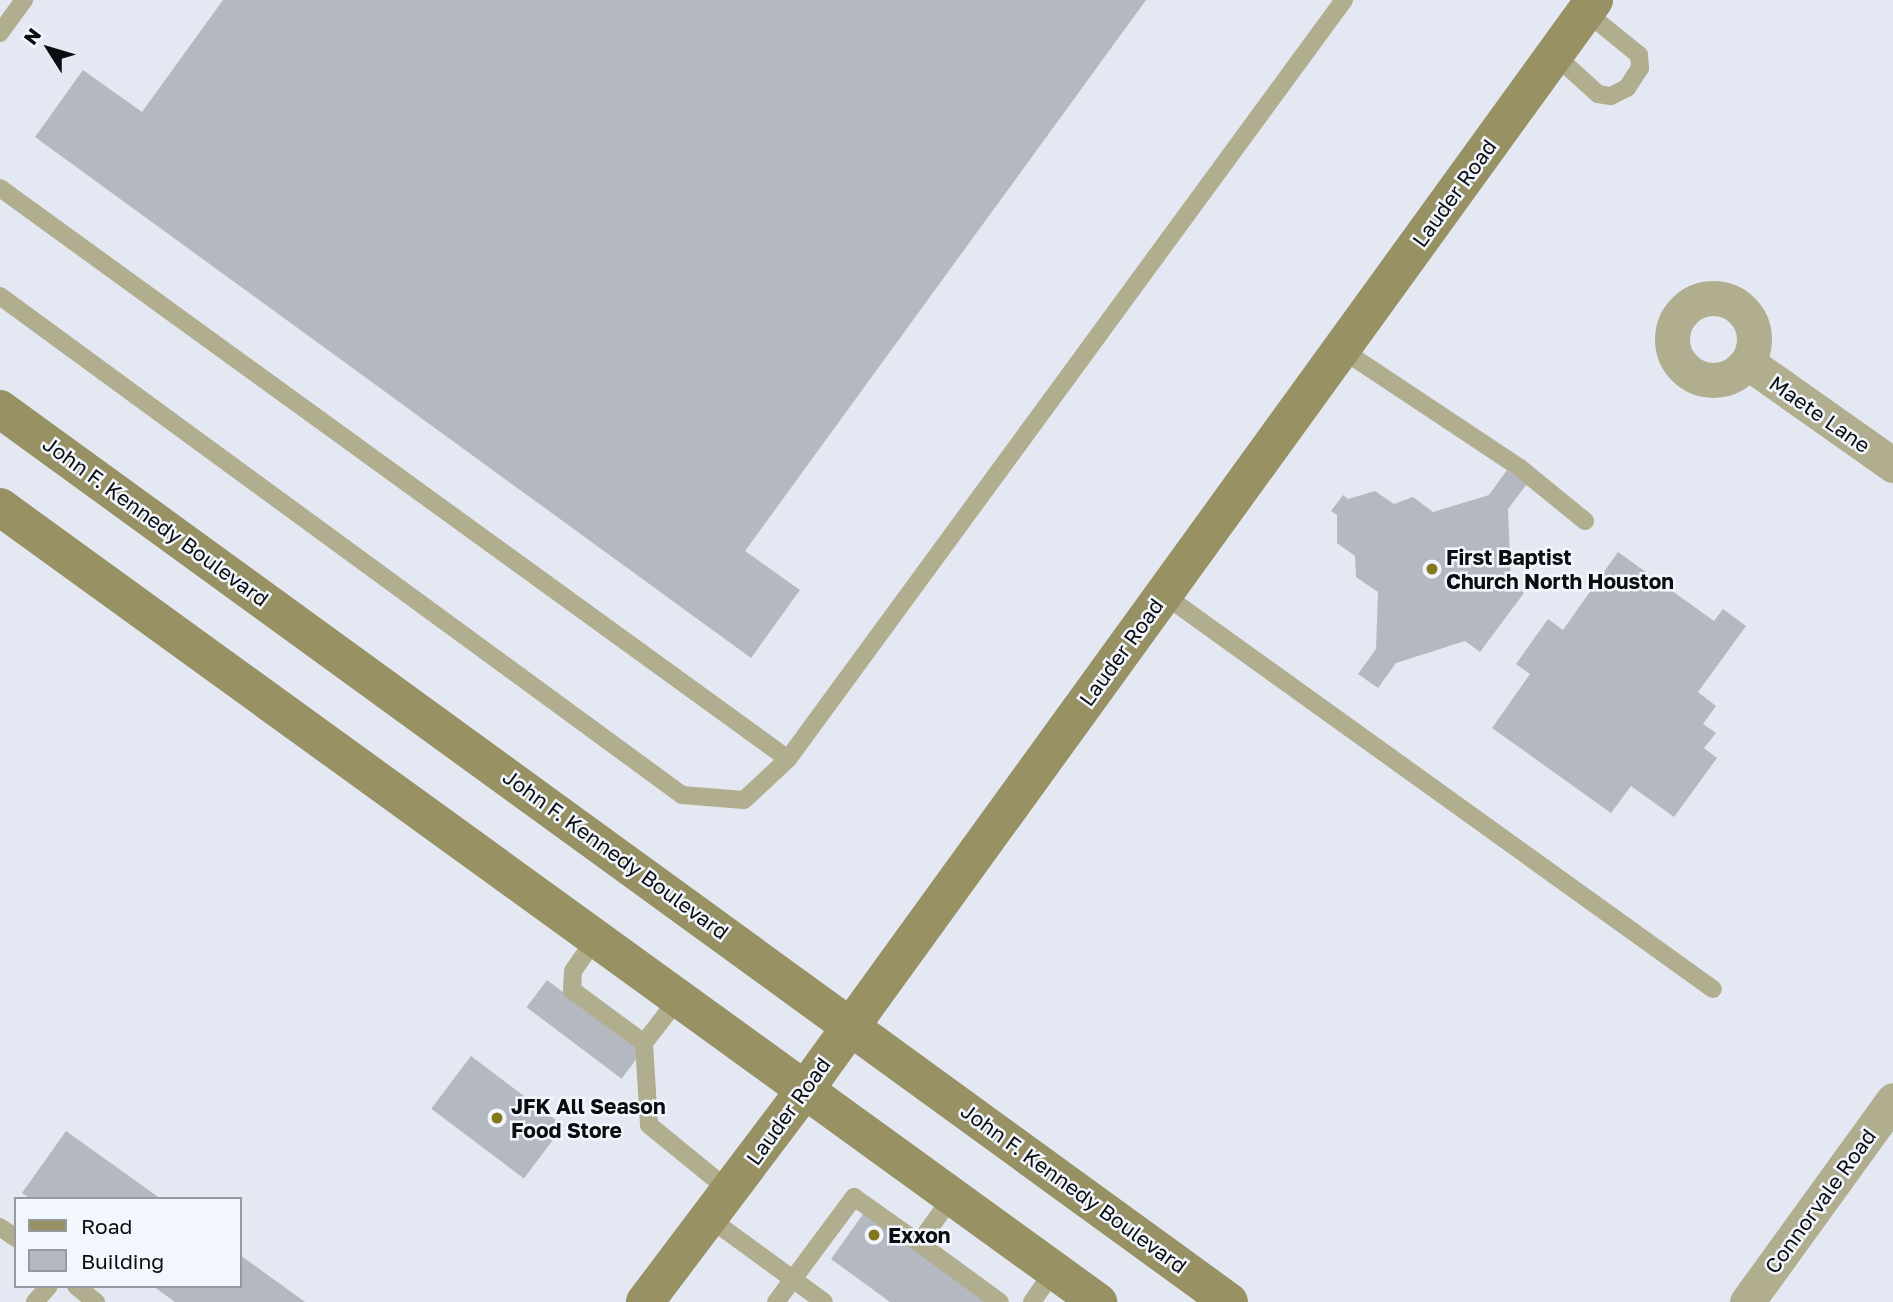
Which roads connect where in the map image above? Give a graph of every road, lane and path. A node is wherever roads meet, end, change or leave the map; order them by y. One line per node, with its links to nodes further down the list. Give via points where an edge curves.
1 (24, 0): 4 (lane)
2 (1344, 0): 15 (lane)
3 (1590, 6): 5 (main road, Lauder Road); 5 (lane, via 1639,55 1640,68 1627,88 1611,96 1598,94)
4 (0, 33)
5 (1555, 55): 8 (main road, Lauder Road)
6 (0, 188): 15 (lane)
7 (0, 296): 15 (lane, via 682,795 744,800)
8 (1341, 349): 13 (lane, via 1520,468); 14 (main road, Lauder Road)
9 (1748, 362): 11 (street, Maete Lane)
10 (0, 409): 19 (main road, John F. Kennedy Boulevard)
11 (1887, 449)
12 (0, 507): 16 (main road)
13 (1585, 521)
14 (1163, 594): 17 (lane); 19 (main road, Lauder Road)
15 (788, 759)
16 (596, 938): 18 (main road); 20 (lane, via 573,971 572,990)
17 (1713, 989)
18 (678, 999): 20 (lane); 21 (main road)
19 (850, 1024): 21 (main road, Lauder Road); 38 (main road, John F. Kennedy Boulevard)
20 (645, 1043): 24 (lane, via 649,1125)
21 (804, 1091): 23 (main road); 24 (main road, Lauder Road)
22 (1893, 1100): 39 (street, Connorvale Road)
23 (952, 1197): 25 (lane); 26 (main road)
24 (720, 1205): 27 (lane); 32 (main road, Lauder Road)
25 (919, 1243): 27 (lane, via 854,1197); 35 (lane)
26 (1054, 1271): 36 (lane); 37 (main road)
27 (793, 1279): 33 (lane); 34 (lane)
28 (47, 1288): 30 (lane)
29 (78, 1288): 31 (lane)
30 (35, 1302)
31 (96, 1302)
32 (645, 1302)
33 (776, 1302)
34 (824, 1302)
35 (1000, 1302)
36 (1032, 1302)
37 (1097, 1302)
38 (1229, 1302)
39 (1747, 1302)

